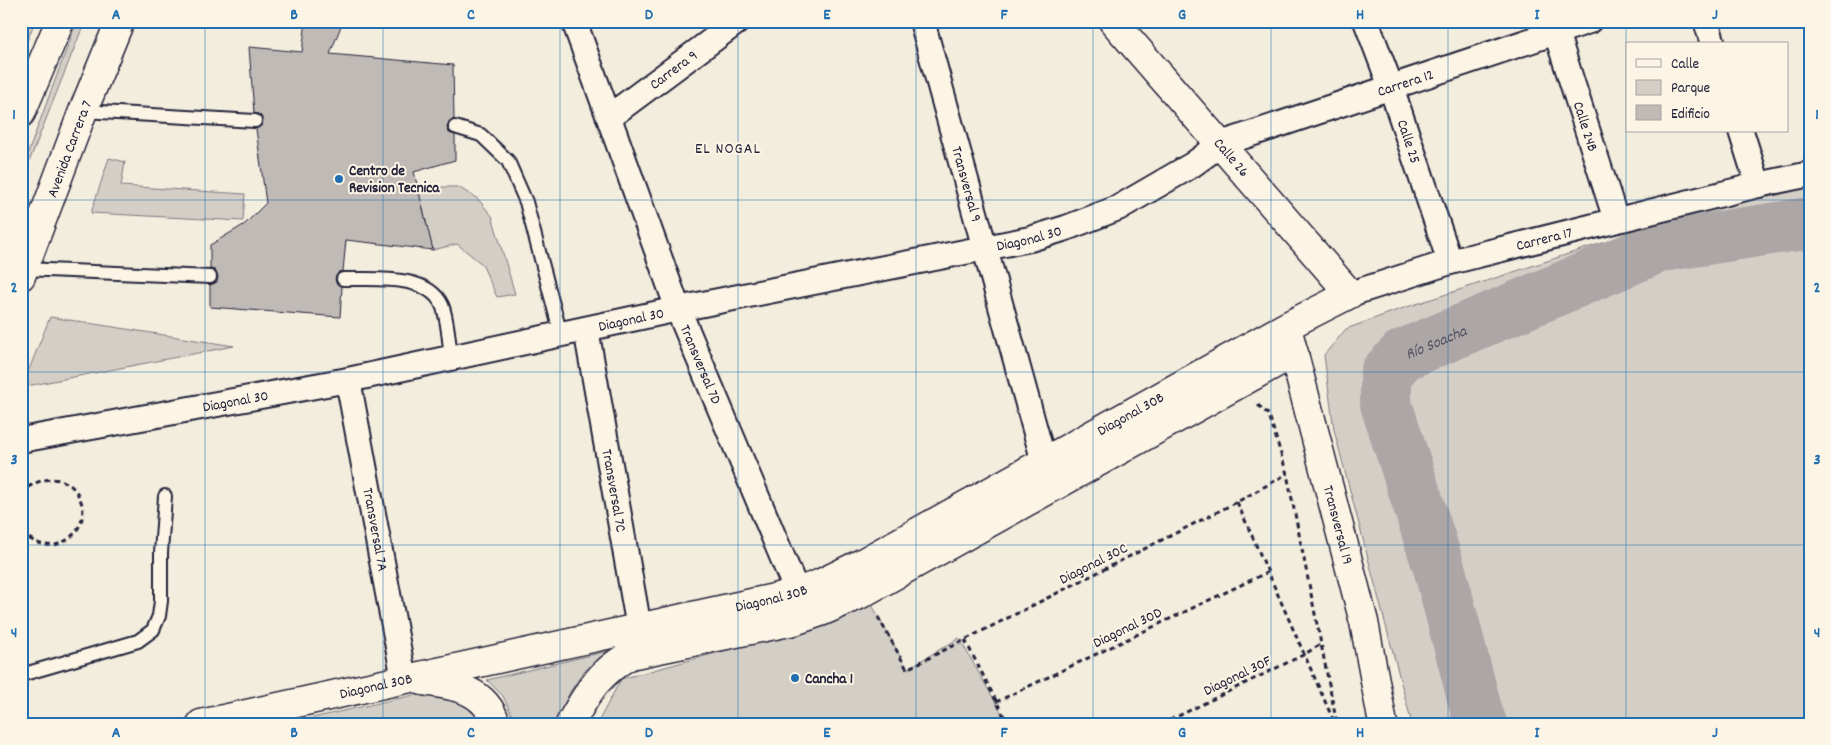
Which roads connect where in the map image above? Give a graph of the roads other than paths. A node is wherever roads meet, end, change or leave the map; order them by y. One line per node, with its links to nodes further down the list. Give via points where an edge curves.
1 (60, 21): 14 (main road)
2 (120, 21): 13 (main road, Avenida Carrera 7)
3 (574, 21): 15 (street, Transversal 7D)
4 (922, 21): 23 (street, Transversal 9)
5 (1366, 21): 12 (street, Calle 25)
6 (1589, 21): 10 (street, Carrera 12)
7 (1706, 21): 11 (street)
8 (1115, 22): 19 (main road, Calle 26)
9 (725, 26): 15 (street, Carrera 9)
10 (1556, 32): 12 (street, Carrera 12); 22 (street, Calle 24B)
11 (1712, 42)
12 (1391, 87): 19 (street, Carrera 12); 24 (street, Calle 25)
13 (83, 111): 16 (lane); 25 (main road, Avenida Carrera 7)
14 (21, 113)
15 (609, 118): 29 (street, Transversal 7D)
16 (255, 121)
17 (454, 127): 32 (lane, via 481,135 508,161 526,202)
18 (1741, 132): 21 (street)
19 (1221, 144): 23 (street, Diagonal 30, via 1192,165 1118,208 1030,239); 28 (main road, Calle 26)
20 (1810, 174): 21 (street, Carrera 17)
21 (1758, 184): 22 (street, Carrera 17)
22 (1616, 220): 24 (street, Carrera 17)
23 (984, 247): 29 (street, Diagonal 30); 37 (street, Transversal 9)
24 (1450, 262): 28 (street, Carrera 17)
25 (23, 272): 26 (lane)
26 (210, 277)
27 (343, 279): 34 (lane, via 411,282 430,290 442,304)
28 (1350, 294): 30 (main road, Carrera 17)
29 (678, 309): 31 (street, Diagonal 30); 39 (street, Transversal 7D)
30 (1287, 326): 33 (main road, Transversal 19); 37 (main road, Diagonal 30B)
31 (586, 329): 32 (street, Diagonal 30); 40 (street, Transversal 7C)
32 (561, 335): 34 (street, Diagonal 30)
33 (1294, 353): 40 (main road, Diagonal 30B, via 859,595 823,611 794,621); 48 (main road, Transversal 19, via 1364,622)
34 (451, 358): 35 (street, Diagonal 30)
35 (348, 380): 36 (street, Diagonal 30); 42 (street, Transversal 7A)
36 (21, 440)
37 (1044, 462): 39 (main road, Diagonal 30B, via 862,563)
38 (165, 496): 41 (lane, via 161,601 153,630 138,641)
39 (797, 592): 40 (main road, Diagonal 30B)
40 (641, 640): 42 (main road, Diagonal 30B); 47 (main road, via 630,655 617,662 592,686)
41 (21, 675)
42 (404, 679): 43 (main road, Diagonal 30B); 46 (main road, via 452,684 471,691 485,704)
43 (281, 706): 44 (main road, Diagonal 30B); 45 (main road)
44 (201, 724)
45 (258, 724)
46 (496, 724)
47 (570, 724)
48 (1383, 724)

